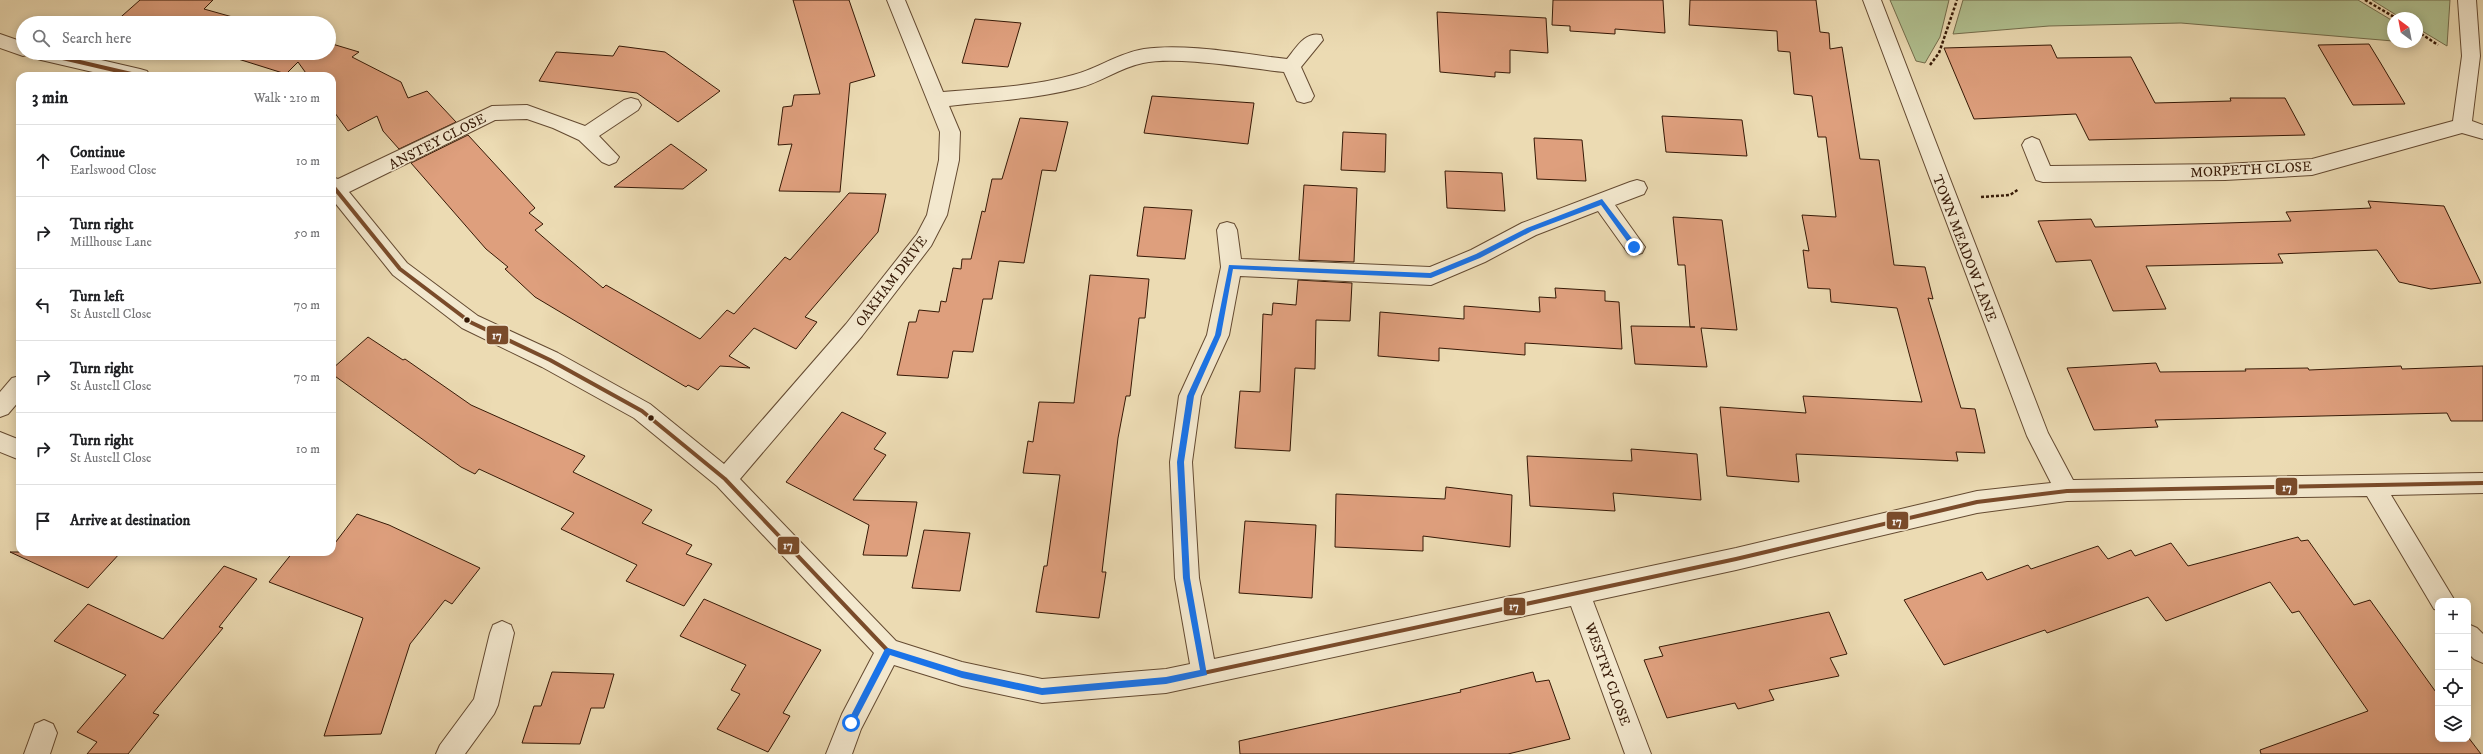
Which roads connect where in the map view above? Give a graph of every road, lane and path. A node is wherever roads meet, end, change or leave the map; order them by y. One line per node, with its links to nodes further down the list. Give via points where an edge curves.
1 (896, 0): 13 (street, OAKHAM DRIVE)
2 (1872, 0): 10 (street, TOWN MEADOW LANE)
3 (1957, 0): 10 (path, via 1939,53 1925,72)
4 (2365, 0): 6 (path)
5 (2467, 0): 15 (street, via 2471,56)
6 (2387, 13)
7 (1314, 40): 9 (street)
8 (71, 60): 11 (street)
9 (1291, 66): 12 (street); 13 (street, via 1170,54 1143,56 1113,65 1079,81 1048,88)
10 (1901, 71): 24 (street, TOWN MEADOW LANE)
11 (123, 72)
12 (1304, 96)
13 (938, 100): 33 (street, OAKHAM DRIVE, via 950,132 949,160 937,214 924,240 854,330)
14 (631, 105): 17 (street)
15 (2462, 126): 16 (street); 20 (street, MORPETH CLOSE, via 2312,167 2225,172)
16 (2483, 132)
17 (586, 135): 19 (street, ANSTEY CLOSE); 21 (street, ANSTEY CLOSE, via 527,112 492,113)
18 (2032, 145): 20 (street)
19 (609, 157)
20 (2043, 174): 24 (path, via 2010,195)
21 (336, 186)
22 (1637, 188): 25 (street)
23 (336, 189): 33 (street, via 400,269 470,322 550,360 642,411)
24 (1947, 200): 36 (street, TOWN MEADOW LANE, via 2038,436)
25 (1602, 202): 27 (street); 28 (street, via 1529,229 1478,256 1431,276)
26 (1227, 230): 28 (street)
27 (1634, 247)
28 (1231, 267): 43 (street, via 1218,335 1190,396 1181,462 1187,578)
29 (16, 389): 30 (street)
30 (0, 407)
31 (0, 442): 32 (street)
32 (16, 448)
33 (725, 479): 41 (street)
34 (2483, 483): 35 (street)
35 (2374, 486): 36 (street, via 2224,486); 38 (street)
36 (2067, 491): 37 (street, via 1977,502)
37 (1578, 593): 43 (street); 46 (street, WESTRY CLOSE)
38 (2441, 598)
39 (502, 633): 44 (street, via 485,705)
40 (2471, 639): 42 (street)
41 (888, 651): 43 (street, via 962,674 1042,691 1166,681); 45 (street, via 851,723)
42 (2483, 652)
43 (1204, 673)
44 (449, 754)
45 (839, 754)
46 (1638, 754)

